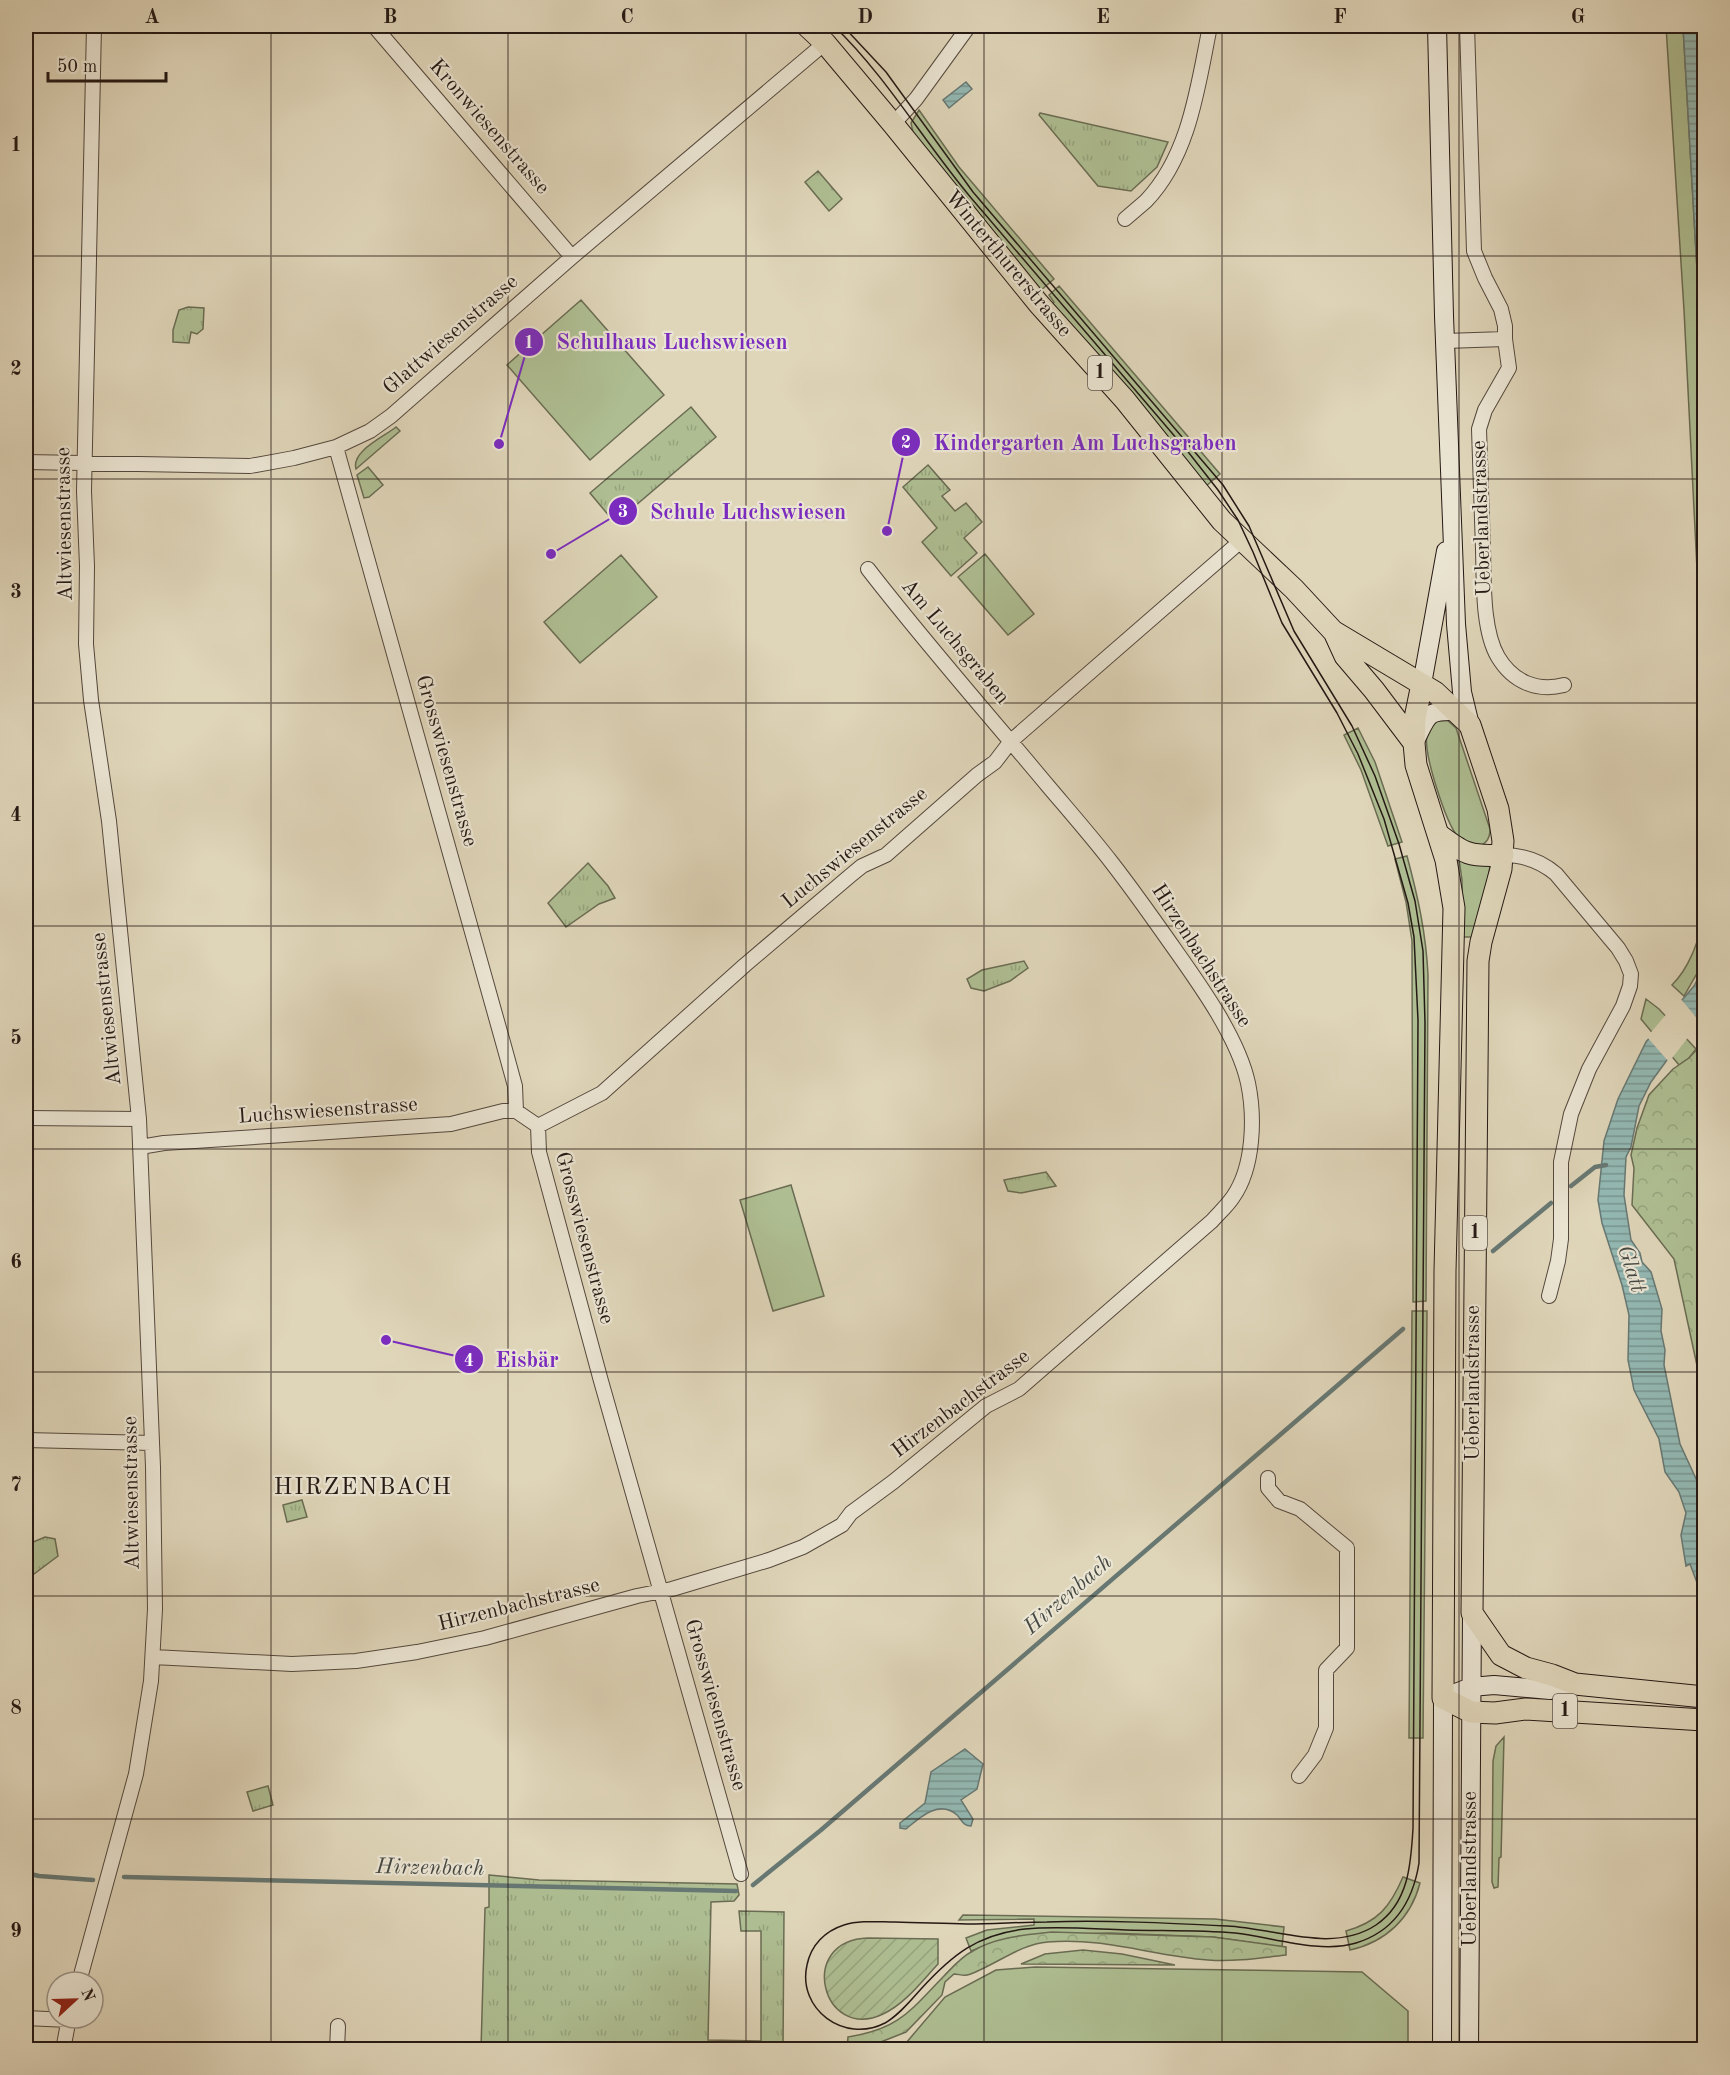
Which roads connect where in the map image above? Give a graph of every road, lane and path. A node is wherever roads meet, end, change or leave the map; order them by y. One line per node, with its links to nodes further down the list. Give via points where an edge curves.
1 (94, 26): 16 (street, Altwiesenstrasse)
2 (374, 26): 11 (street, Kronwiesenstrasse)
3 (807, 26): 8 (main road, Winterthurerstrasse / 1)
4 (969, 26): 9 (street)
5 (1210, 26): 10 (street, via 1182,141 1147,200)
6 (1437, 26): 13 (main road, Ueberlandstrasse)
7 (1467, 26): 12 (street, Ueberlandstrasse, via 1474,251 1501,309)
8 (825, 43): 9 (main road, Winterthurerstrasse / 1); 11 (street, Glattwiesenstrasse)
9 (893, 124): 18 (main road, Winterthurerstrasse / 1, via 1038,303)
10 (1125, 219)
11 (572, 257): 14 (street, Glattwiesenstrasse, via 391,416)
12 (1504, 339): 13 (street); 22 (street, Ueberlandstrasse, via 1509,368 1485,410 1479,429 1486,612 1497,656 1511,674 1524,684 1537,687)
13 (1445, 341): 17 (main road, Ueberlandstrasse)
14 (336, 447): 16 (street, Glattwiesenstrasse, via 250,466); 28 (street, Grosswiesenstrasse, via 480,956 515,1086)
15 (26, 462): 16 (street, Glattwiesenstrasse)
16 (84, 464): 30 (street, Altwiesenstrasse, via 86,644 109,821)
17 (1451, 523): 21 (main road, Ueberlandstrasse); 23 (main road, Ueberlandstrasse)
18 (1242, 540): 20 (main road, Winterthurerstrasse / 1); 24 (street, Luchswiesenstrasse)
19 (868, 569): 24 (street, Am Luchsgraben)
20 (1334, 631): 21 (main road, Winterthurerstrasse / 1); 25 (main road, Winterthurerstrasse / 1, via 1346,656)
21 (1422, 684): 23 (main road, Ueberlandstrasse / 1); 25 (main road, Ueberlandstrasse)
22 (1564, 685)
23 (1463, 718): 25 (main road, via 1436,710 1427,717); 27 (main road, Ueberlandstrasse / 1, via 1497,809)
24 (1011, 741): 31 (street, Luchswiesenstrasse, via 995,762 886,855 856,870 602,1093); 37 (street, Hirzenbachstrasse, via 1144,907 1189,970 1239,1055 1252,1108 1250,1149 1239,1187 1212,1221 1028,1382 986,1406 842,1525 769,1560)
25 (1414, 743): 26 (main road, Ueberlandstrasse / 1, via 1421,786)
26 (1438, 834): 27 (main road, via 1460,851); 43 (main road, Ueberlandstrasse / 1, via 1454,908 1445,1271)
27 (1503, 855): 33 (street, via 1534,860 1556,874 1618,948 1631,974 1623,1006 1589,1069 1571,1114 1561,1161 1561,1239); 38 (main road, Ueberlandstrasse / 1, via 1478,961)
28 (516, 1104): 31 (street, Grosswiesenstrasse); 32 (street, Luchswiesenstrasse, via 450,1125)
29 (26, 1118): 30 (street)
30 (139, 1119): 32 (street, Altwiesenstrasse)
31 (538, 1126): 37 (street, Grosswiesenstrasse, via 539,1152)
32 (140, 1147): 35 (street, Altwiesenstrasse)
33 (1549, 1296)
34 (26, 1440): 35 (street)
35 (152, 1443): 39 (street, Altwiesenstrasse)
36 (1268, 1478): 46 (street, via 1268,1488 1280,1502 1300,1509 1347,1548 1347,1648 1326,1670 1326,1728 1315,1755)
37 (660, 1590): 39 (street, Hirzenbachstrasse, via 464,1642 356,1661 292,1664); 47 (street, Grosswiesenstrasse)
38 (1472, 1613): 40 (main road, 1, via 1501,1655); 41 (main road, Ueberlandstrasse)
39 (153, 1657): 48 (street, Altwiesenstrasse, via 136,1774)
40 (1575, 1684): 41 (main road, via 1550,1690); 42 (main road, 1)
41 (1471, 1687): 43 (main road); 44 (main road, Ueberlandstrasse)
42 (1704, 1697)
43 (1443, 1698): 44 (main road, 1); 55 (main road, Ueberlandstrasse)
44 (1472, 1712): 45 (main road, 1, via 1526,1709); 56 (main road, Ueberlandstrasse)
45 (1704, 1720)
46 (1299, 1776)
47 (741, 1874)
48 (82, 1970)
49 (26, 2018): 50 (street)
50 (45, 2018)
51 (338, 2026): 54 (street)
52 (67, 2030): 53 (street)
53 (63, 2049)
54 (337, 2049)
55 (1442, 2049)
56 (1469, 2049)

